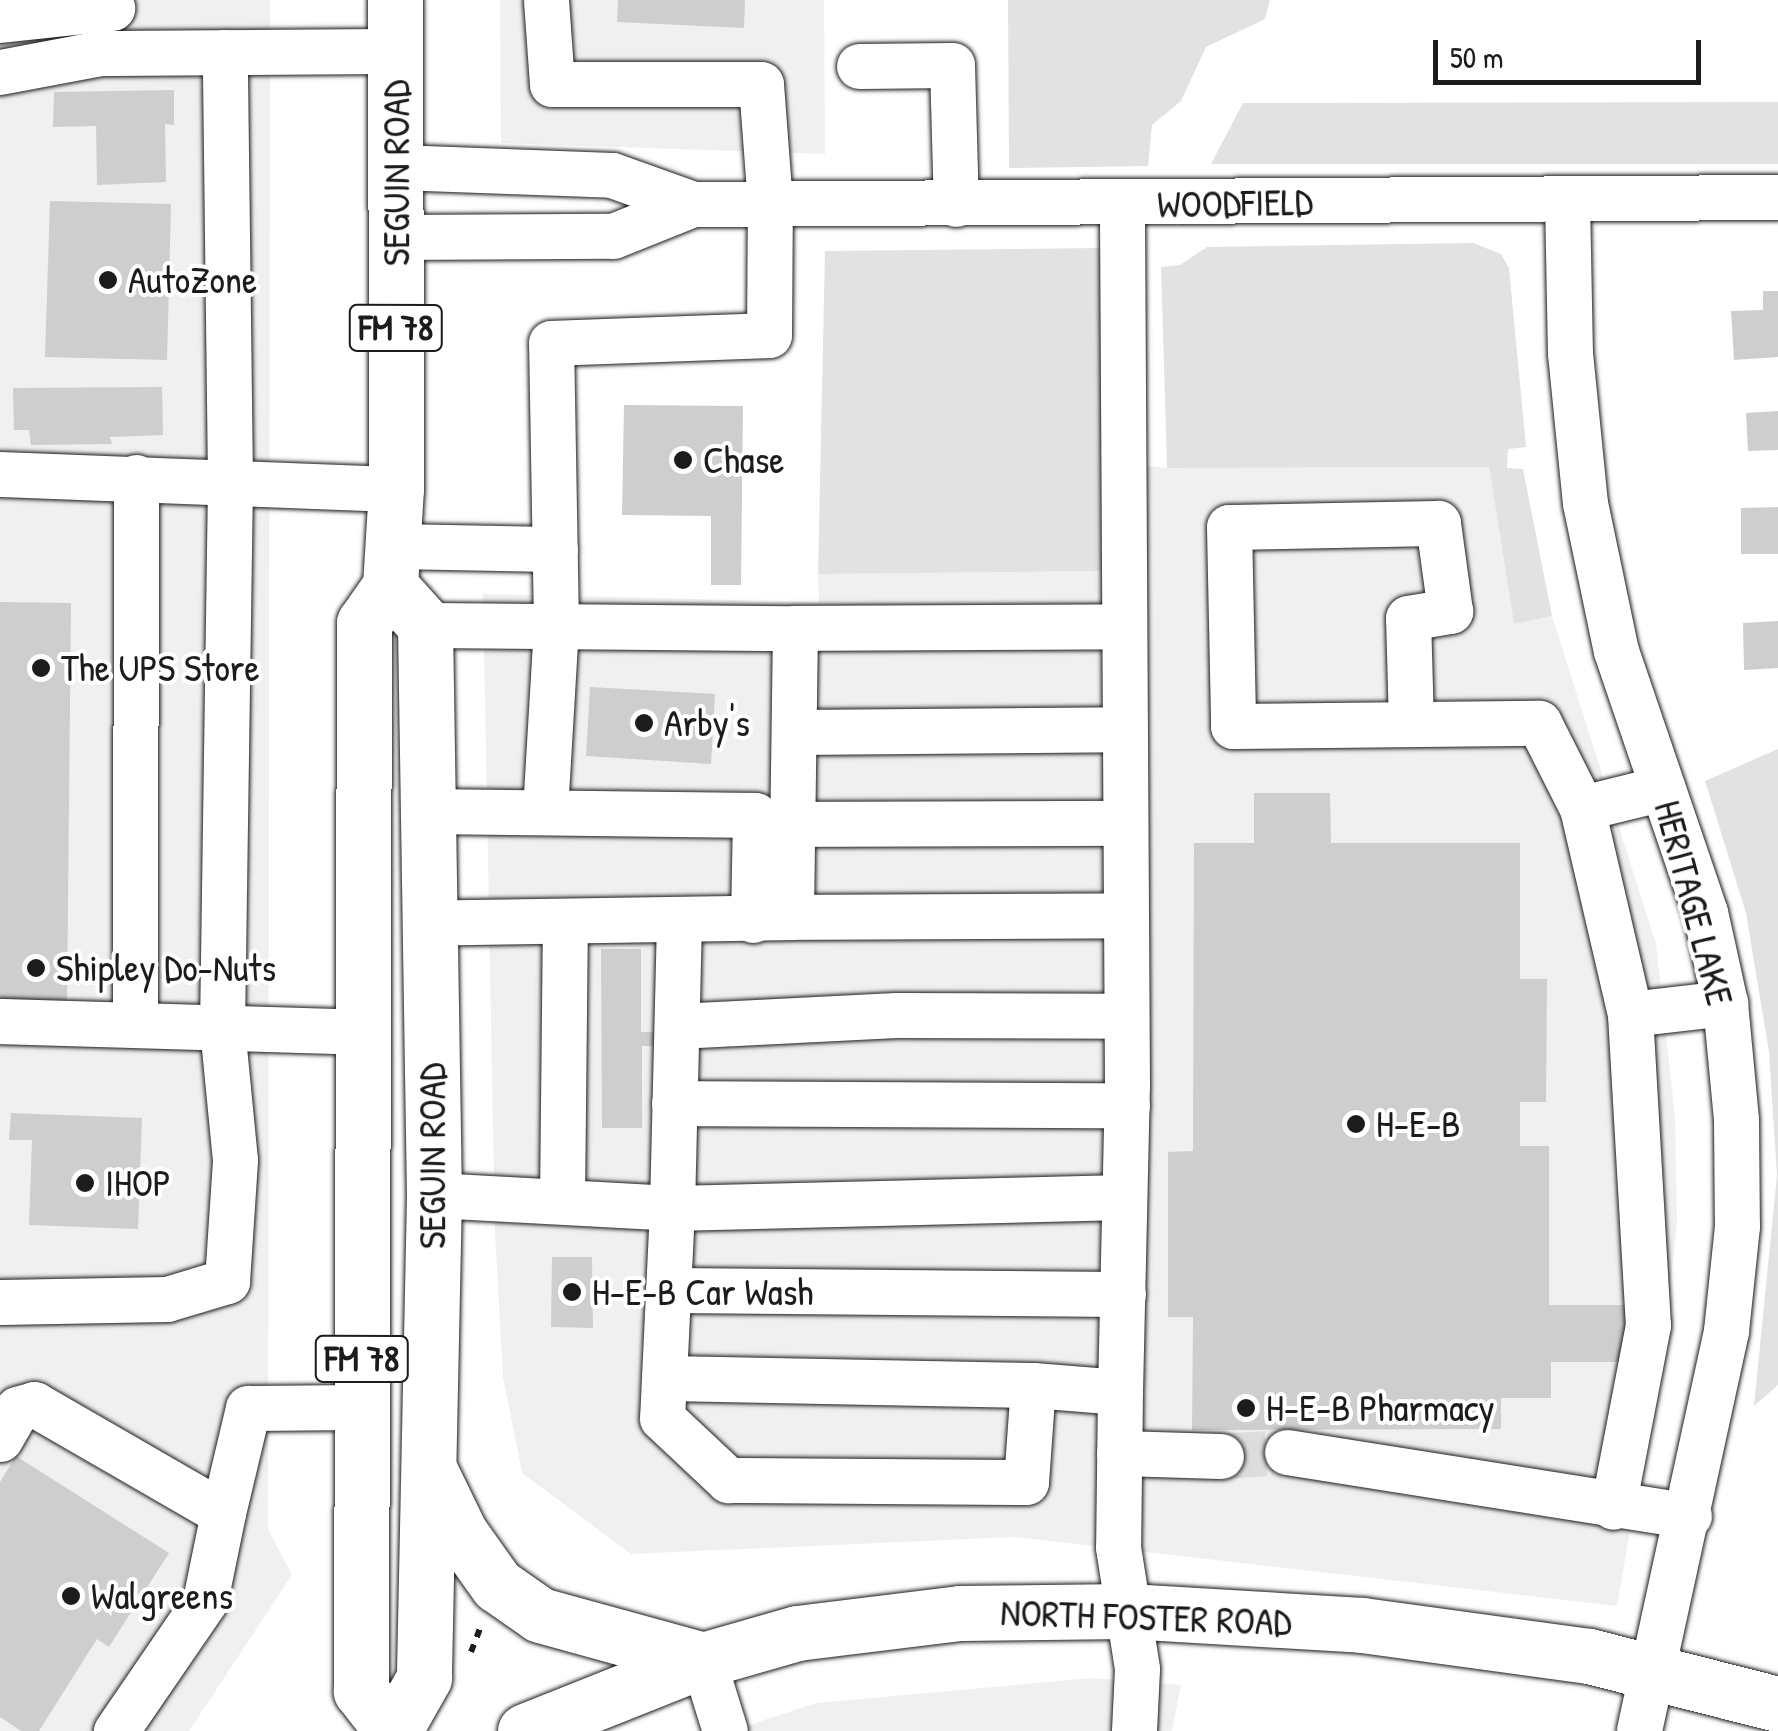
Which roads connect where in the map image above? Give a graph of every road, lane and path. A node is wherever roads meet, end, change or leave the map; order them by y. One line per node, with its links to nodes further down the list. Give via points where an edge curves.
1 (546, 0): 12 (street, via 552,84 761,84)
2 (117, 3): 3 (street)
3 (0, 20)
4 (396, 25): 5 (street); 8 (main road, SEGUIN ROAD / FM 78)
5 (225, 52): 7 (street, via 101,53); 18 (street)
6 (859, 66): 13 (street, via 952,65)
7 (0, 72)
8 (397, 168): 11 (street, WOODFIELD, via 612,175); 15 (main road, SEGUIN ROAD / FM 78)
9 (1778, 197): 10 (street, WOODFIELD)
10 (1567, 200): 14 (street, WOODFIELD); 28 (street, HERITAGE LAKE, via 1570,352 1585,503 1616,651)
11 (692, 204): 12 (street, WOODFIELD); 15 (street, WOODFIELD, via 613,236)
12 (770, 204): 13 (street, WOODFIELD); 20 (street, via 769,335 551,343)
13 (956, 204): 14 (street, WOODFIELD)
14 (1122, 204): 23 (street)
15 (396, 237): 19 (main road, SEGUIN ROAD / FM 78)
16 (0, 474): 17 (street)
17 (136, 477): 18 (street); 43 (street)
18 (230, 481): 19 (street); 45 (street)
19 (396, 489): 21 (main road, SEGUIN ROAD / FM 78)
20 (555, 549): 21 (street); 22 (street)
21 (402, 586): 22 (street); 30 (main road, SEGUIN ROAD / FM 78); 46 (main road, SEGUIN ROAD / FM 78, via 364,622)
22 (556, 625): 24 (street); 31 (street)
23 (1123, 626): 24 (street); 26 (street)
24 (795, 628): 27 (street)
25 (1411, 724): 25 (street, via 1233,726 1229,527 1438,523 1450,611 1408,618); 29 (street, via 1538,723)
26 (1123, 729): 27 (street); 32 (street)
27 (794, 732): 33 (street)
28 (1663, 788): 29 (street); 39 (street, HERITAGE LAKE, via 1705,912)
29 (1582, 808): 40 (street)
30 (428, 810): 31 (street); 38 (main road, SEGUIN ROAD / FM 78)
31 (545, 812): 35 (street, via 755,815)
32 (1124, 823): 33 (street); 34 (street)
33 (792, 824): 35 (street)
34 (1124, 915): 35 (street); 41 (street)
35 (772, 919): 36 (street)
36 (679, 921): 37 (street); 44 (street)
37 (565, 922): 38 (street); 51 (street)
38 (430, 923): 49 (main road, SEGUIN ROAD / FM 78)
39 (1725, 1004): 40 (street); 67 (street, HERITAGE LAKE, via 1737,1226 1726,1331)
40 (1630, 1014): 65 (street, via 1648,1325)
41 (1126, 1016): 44 (street, via 896,1015); 48 (street)
42 (0, 1021): 43 (street)
43 (135, 1026): 45 (street)
44 (676, 1026): 47 (street)
45 (222, 1028): 46 (street); 55 (street, via 235,1160 227,1282 168,1300)
46 (363, 1032): 59 (main road, SEGUIN ROAD / FM 78)
47 (674, 1103): 48 (street); 52 (street)
48 (1126, 1105): 50 (street)
49 (434, 1195): 51 (street); 64 (main road, SEGUIN ROAD / FM 78)
50 (1124, 1196): 52 (street); 54 (street)
51 (562, 1201): 52 (street)
52 (672, 1208): 53 (street)
53 (668, 1290): 54 (street); 56 (street)
54 (1122, 1294): 58 (street)
55 (0, 1302)
56 (664, 1378): 57 (street); 57 (street, via 662,1418 728,1480 1026,1482)
57 (1033, 1385): 58 (street)
58 (1120, 1392): 62 (street)
59 (362, 1407): 66 (street, via 248,1408); 75 (main road, SEGUIN ROAD / FM 78, via 361,1691)
60 (0, 1439): 66 (street, via 17,1409 34,1404)
61 (1287, 1452): 65 (street)
62 (1119, 1453): 63 (street); 68 (street, via 1118,1547)
63 (1221, 1456)
64 (427, 1466): 70 (main road, via 497,1586 540,1615); 75 (main road, SEGUIN ROAD / FM 78, via 424,1678)
65 (1612, 1507): 67 (street)
66 (223, 1513): 74 (street, via 204,1600)
67 (1689, 1516): 72 (street, HERITAGE LAKE)
68 (1128, 1610): 70 (main road, NORTH FOSTER ROAD, via 960,1613 797,1633); 72 (main road, NORTH FOSTER ROAD, via 1362,1626); 78 (street, via 1137,1669)
69 (486, 1619): 71 (path)
70 (703, 1660): 76 (main road, NORTH FOSTER ROAD); 77 (street)
71 (465, 1667)
72 (1656, 1670): 73 (main road, NORTH FOSTER ROAD); 79 (street, HERITAGE LAKE)
73 (1778, 1704)
74 (116, 1731)
75 (393, 1731)
76 (525, 1731)
77 (725, 1731)
78 (1134, 1731)
79 (1639, 1731)

